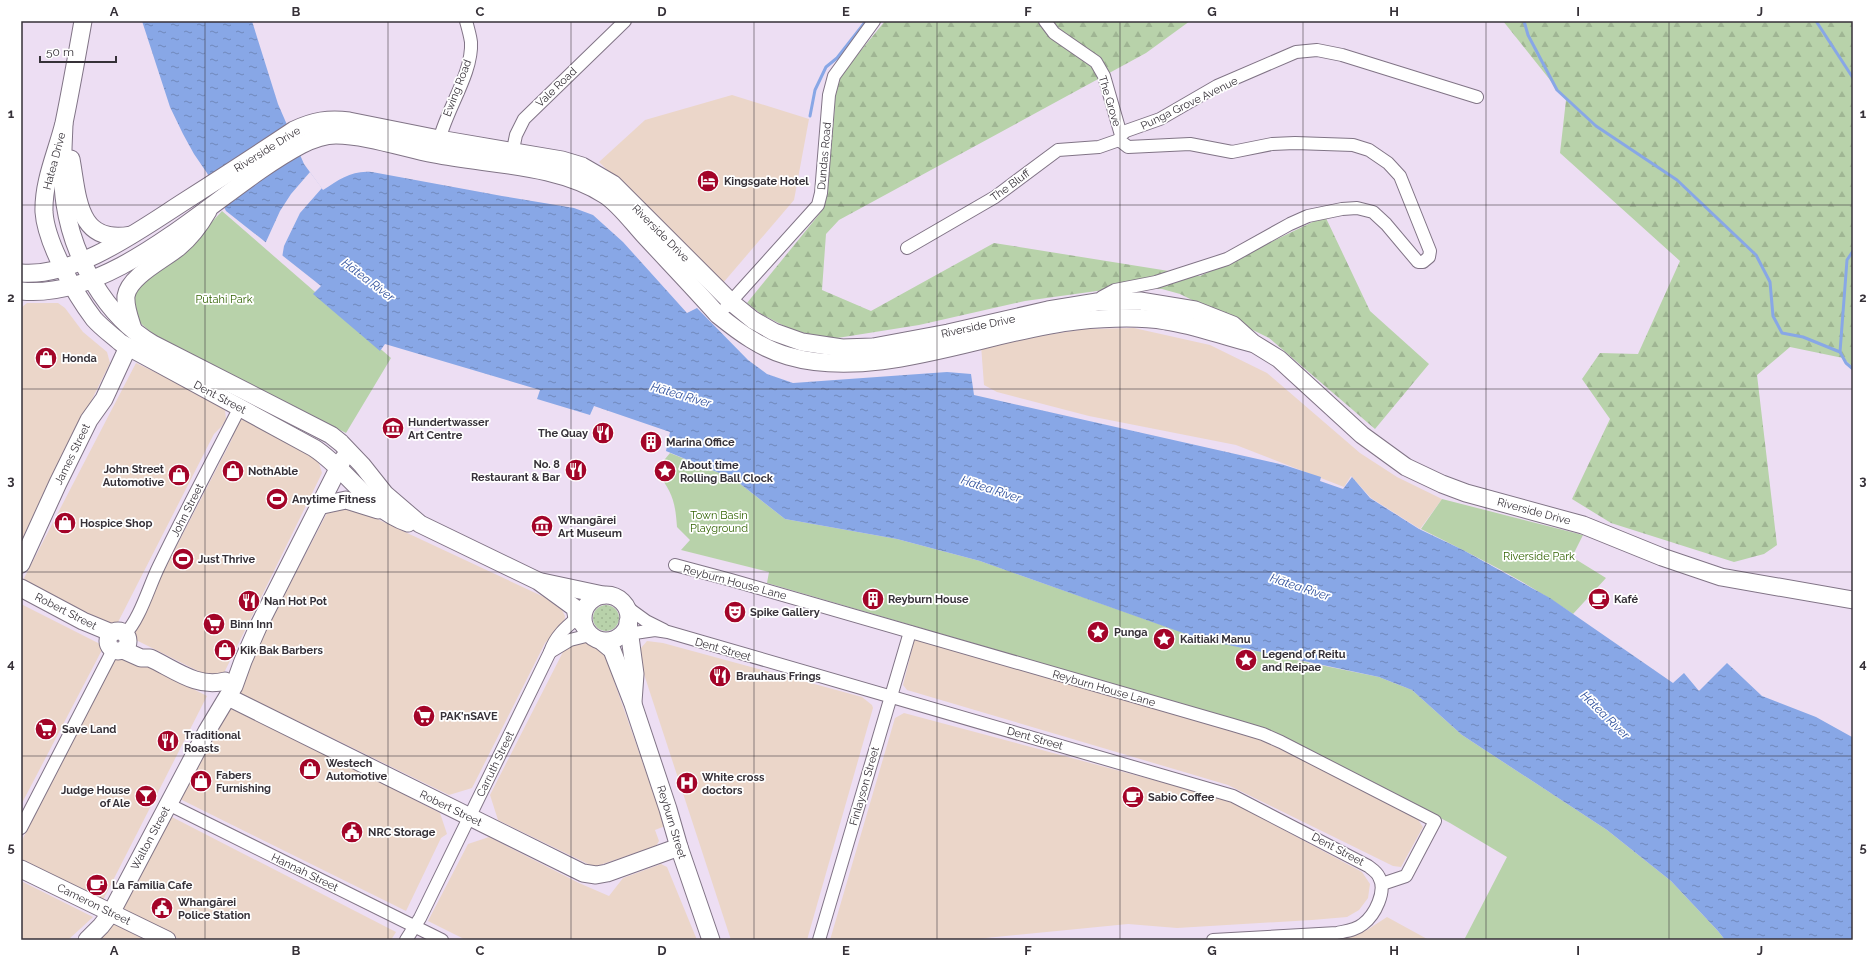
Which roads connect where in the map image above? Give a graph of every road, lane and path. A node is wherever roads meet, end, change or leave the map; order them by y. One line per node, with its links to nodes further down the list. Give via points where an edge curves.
1 (83, 21): 7 (main road, Hatea Drive)
2 (466, 21): 9 (street, Ewing Road, via 471,43 469,59)
3 (625, 21): 10 (street, Vale Road, via 524,119 516,135)
4 (874, 21): 21 (street, Dundas Road, via 834,76 829,95 818,205)
5 (1045, 21): 8 (street, The Grove, via 1054,34 1096,62 1104,76)
6 (1477, 97): 8 (street, Punga Grove Avenue, via 1342,55 1317,50 1296,52 1218,86 1160,119)
7 (64, 124): 12 (main road, via 78,203 84,218 102,234); 14 (main road, Hatea Drive, via 65,202 71,235); 15 (main road, Hatea Drive, via 46,185 44,212 49,236)
8 (1120, 137): 13 (street, The Bluff, via 1099,147 1058,150 995,196); 22 (street, Punga Grove Avenue, via 1128,147 1190,144 1232,152 1272,144 1295,143 1352,145 1369,150 1388,163 1400,176 1430,250 1429,257 1423,262 1418,262 1373,212 1342,208 1308,216 1227,259 1156,282 1115,290)
9 (438, 147): 10 (main road, Riverside Drive); 11 (main road, Riverside Drive, via 334,119 319,120 299,137)
10 (511, 159): 21 (main road, Riverside Drive, via 562,160 582,166 613,184); 23 (main road, Riverside Drive, via 574,180 606,196)
11 (211, 198): 12 (main road, Riverside Drive); 17 (main road, Riverside Drive, via 140,254); 25 (main road, via 202,223 191,236 179,248 143,273 129,290 126,296 127,306)
12 (133, 234): 14 (main road, Riverside Drive)
13 (906, 248)
14 (83, 261): 15 (main road, Riverside Drive); 17 (main road, Hatea Drive)
15 (63, 267): 16 (main road, via 36,273); 18 (main road, Hatea Drive)
16 (21, 273)
17 (92, 279): 18 (main road, Riverside Drive); 25 (main road, Dent Street, via 119,316)
18 (73, 286): 19 (main road); 27 (main road, Dent Street, via 105,330)
19 (55, 290): 20 (main road); 27 (main road, via 73,305 98,336 112,344)
20 (24, 293)
21 (731, 302): 22 (main road, Riverside Drive, via 753,320 774,332 802,342 842,348 892,344); 23 (street, Dundas Road)
22 (1097, 302): 24 (street); 26 (main road, Riverside Drive, via 1140,301 1195,310 1233,325)
23 (718, 315): 24 (main road, Riverside Drive, via 746,337 769,349 819,363 896,358 1053,325)
24 (1094, 320): 26 (main road, Riverside Drive, via 1165,320)
25 (133, 329): 29 (main road, Dent Street, via 153,344 322,429)
26 (1253, 343): 40 (main road, Riverside Drive, via 1279,359 1362,435 1406,466 1442,484 1583,525 1662,557 1721,577)
27 (128, 346): 28 (main road, Dent Street); 34 (main road, James Street, via 104,399 89,420 61,476)
28 (240, 407): 30 (main road, Dent Street, via 314,448); 46 (street, John Street, via 162,560 130,630)
29 (348, 450): 30 (main road, Walton Street); 33 (main road, Dent Street, via 385,494)
30 (338, 468): 31 (main road, Walton Street); 32 (main road, Dent Street, via 361,492)
31 (318, 506): 32 (main road, via 346,500); 48 (main road, Walton Street, via 242,661)
32 (389, 514): 33 (main road, Dent Street, via 408,523)
33 (420, 524): 36 (main road, Dent Street)
34 (21, 564)
35 (675, 565): 45 (street, Reyburn House Lane)
36 (538, 581): 38 (main road, Dent Street); 42 (main road, Dent Street, via 575,608)
37 (21, 588): 46 (main road, Robert Street)
38 (603, 595): 41 (main road, via 615,597); 42 (main road, via 590,601)
39 (21, 598): 46 (main road, Robert Street)
40 (1853, 600)
41 (624, 605): 43 (main road, via 627,610); 44 (street, Dent Street, via 646,621)
42 (587, 626): 43 (main road, via 611,640); 47 (street); 47 (street, Carruth Street, via 557,636); 50 (main road, Reyburn Street, via 612,650)
43 (626, 631): 44 (street, Dent Street); 50 (main road, Reyburn Street, via 635,674)
44 (668, 632): 49 (street, Dent Street)
45 (910, 632): 49 (street, Finlayson Street); 56 (street, Reyburn House Lane, via 1263,734 1436,821 1406,876)
46 (118, 642): 48 (main road, Robert Street, via 144,650 150,658 198,682 208,692); 53 (street, John Street)
47 (550, 652): 52 (street, Carruth Street)
48 (223, 694): 51 (main road, Walton Street, via 209,713 207,731); 52 (main road, Robert Street)
49 (891, 698): 56 (street, Dent Street, via 1233,796 1368,866 1379,876); 64 (street, Finlayson Street)
50 (633, 704): 54 (main road, Reyburn Street)
51 (168, 804): 57 (main road, Walton Street); 58 (street, Hannah Street)
52 (469, 817): 54 (main road, Robert Street, via 589,875 608,873); 58 (street, Carruth Street)
53 (21, 828)
54 (679, 847): 63 (main road, Reyburn Street)
55 (21, 869): 57 (main road, Cameron Street)
56 (1382, 884): 65 (street, via 1381,895 1375,909 1363,924 1355,928 1337,933)
57 (111, 913): 59 (main road, Walton Street); 60 (main road, Cameron Street)
58 (414, 926): 61 (street, Carruth Street); 62 (street, Hannah Street)
59 (87, 940)
60 (167, 940)
61 (406, 940)
62 (442, 940)
63 (711, 940)
64 (819, 940)
65 (1213, 940)

